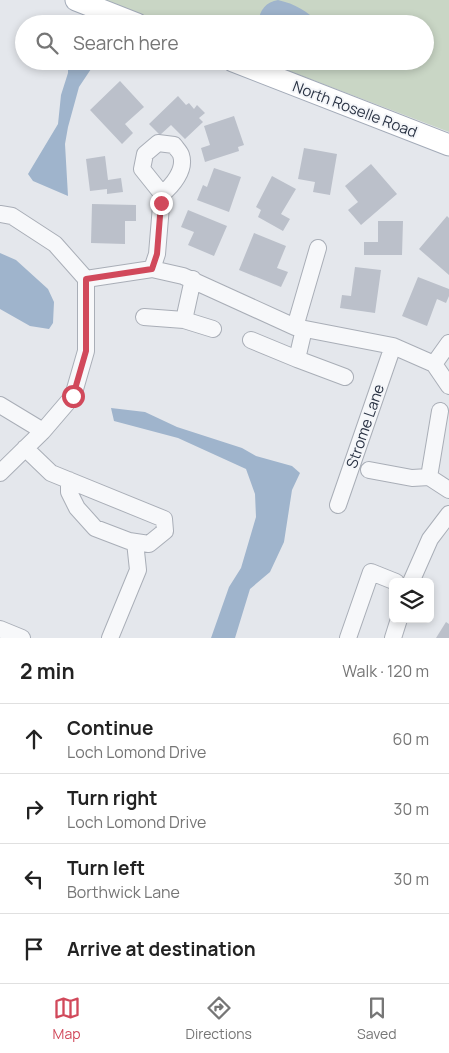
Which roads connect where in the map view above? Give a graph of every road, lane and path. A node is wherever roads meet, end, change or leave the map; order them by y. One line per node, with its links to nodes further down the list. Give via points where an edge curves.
1 (76, 0): 2 (main road)
2 (114, 15)
3 (256, 70): 4 (main road, North Roselle Road)
4 (449, 145)
5 (162, 194): 8 (street, via 157,254)
6 (0, 214): 9 (street, via 12,216 54,244)
7 (318, 248): 13 (street)
8 (152, 269): 9 (street); 10 (street)
9 (86, 279): 24 (street, via 86,351 73,396)
10 (193, 279): 12 (street); 13 (street)
11 (144, 317): 12 (street)
12 (184, 320): 14 (street)
13 (300, 328): 17 (street); 18 (street)
14 (213, 329)
15 (251, 340): 18 (street)
16 (449, 343): 19 (street)
17 (393, 346): 19 (street); 31 (street, Strome Lane)
18 (296, 359): 20 (street)
19 (434, 364): 21 (street)
20 (345, 377)
21 (449, 386)
22 (0, 405): 24 (street)
23 (440, 411): 28 (street)
24 (43, 431): 25 (street)
25 (25, 448): 27 (street); 29 (street, via 51,473)
26 (369, 470): 28 (street, via 412,478)
27 (0, 473)
28 (429, 476): 30 (street)
29 (69, 480): 33 (street, via 69,492 77,508 95,528); 33 (street, via 164,519 165,531 149,544)
30 (449, 490)
31 (338, 505)
32 (449, 514): 34 (street, via 430,539)
33 (136, 542): 39 (street, via 138,570)
34 (413, 578)
35 (389, 579): 40 (street, via 371,572)
36 (398, 623): 41 (street)
37 (0, 629): 38 (street)
38 (22, 638)
39 (110, 638)
40 (348, 638)
41 (394, 638)

